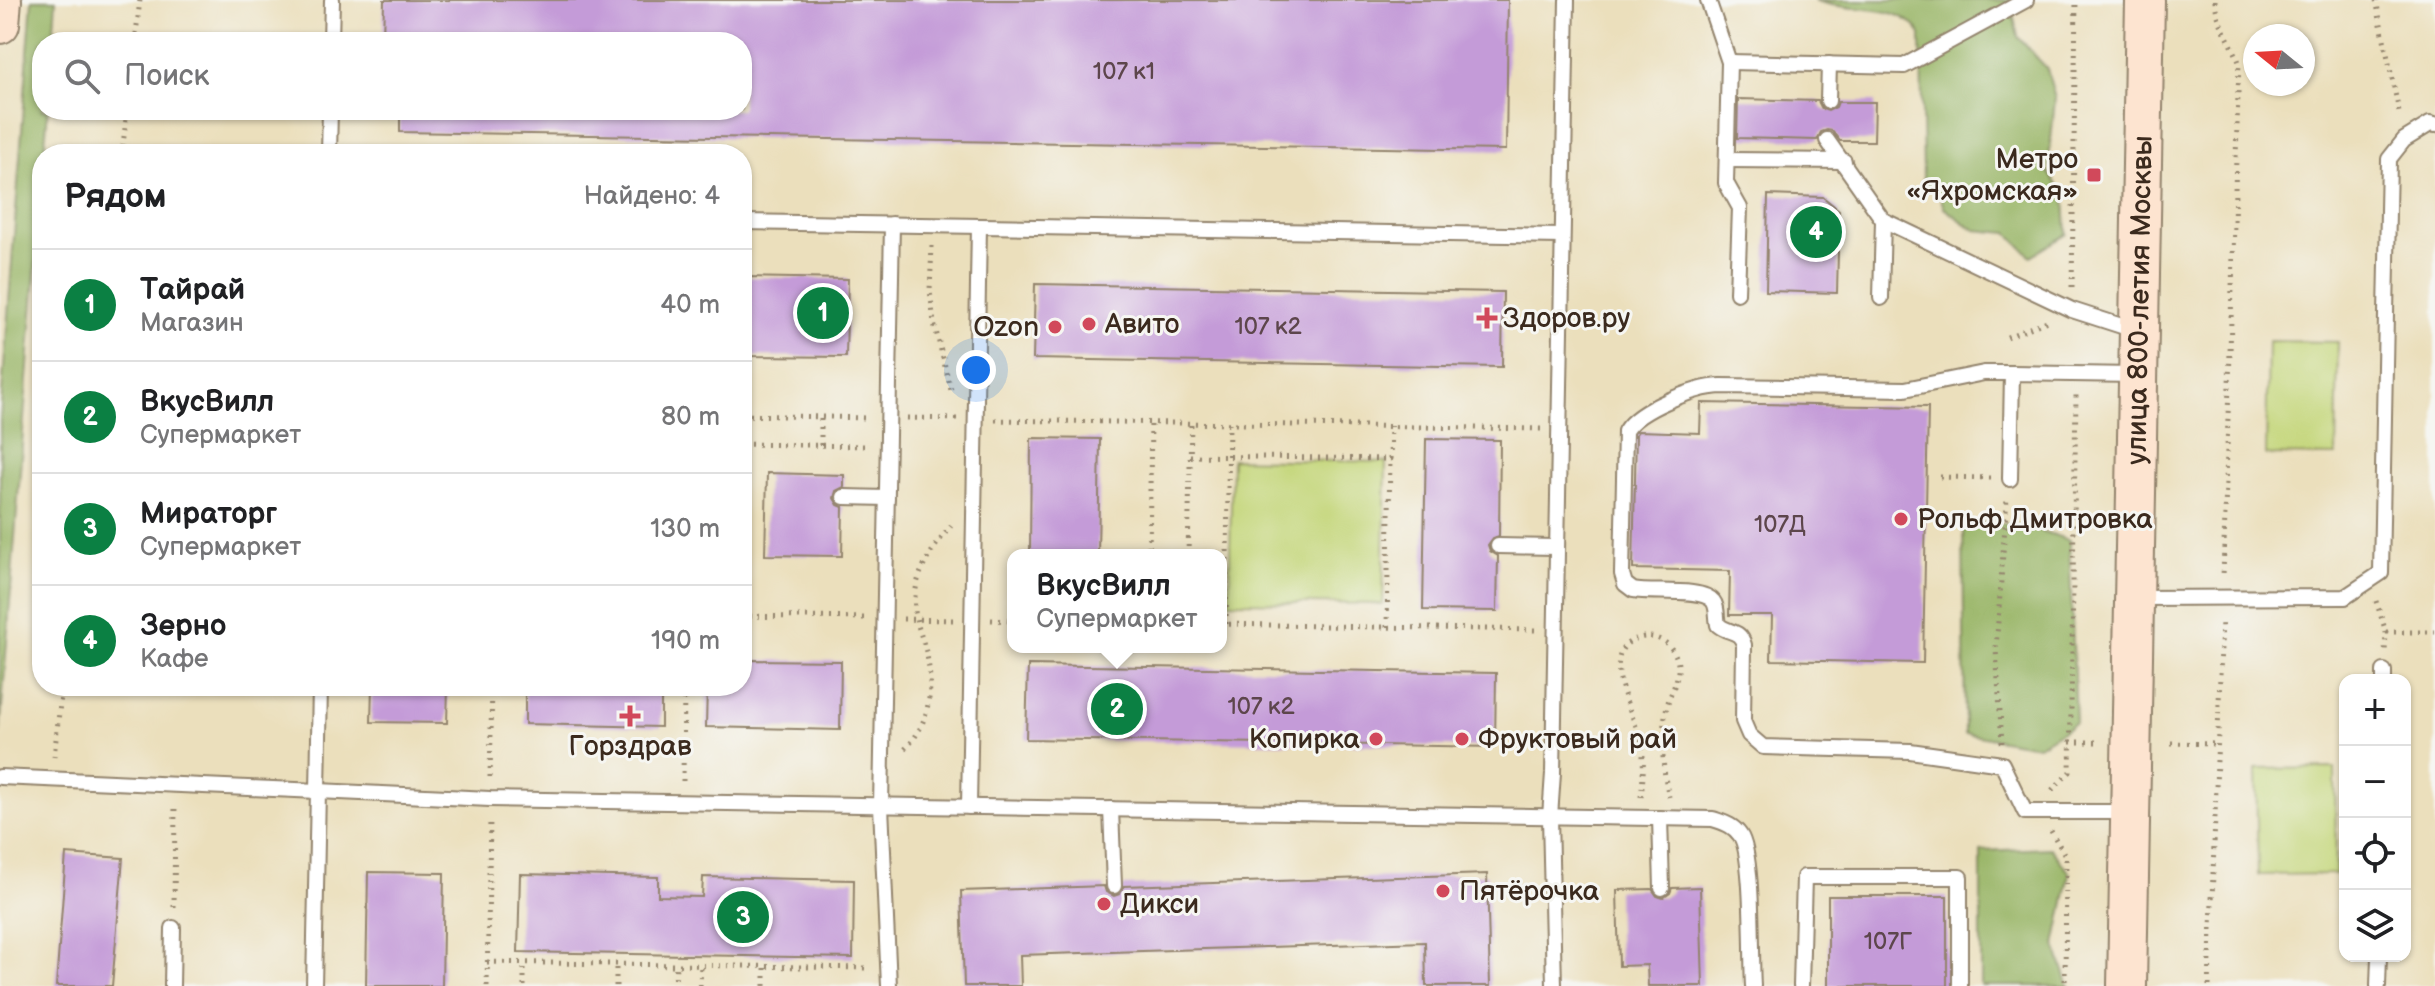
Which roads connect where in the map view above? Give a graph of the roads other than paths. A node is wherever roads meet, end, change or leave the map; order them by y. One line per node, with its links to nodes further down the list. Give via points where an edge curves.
1 (2, 0): 7 (main road)
2 (332, 0): 8 (lane)
3 (1567, 0): 22 (lane)
4 (1708, 0): 9 (lane)
5 (2026, 0): 10 (lane, via 1904,66)
6 (2145, 0): 25 (main road, улица 800-летия Москвы)
7 (0, 24)
8 (331, 32)
9 (1729, 62): 10 (lane); 16 (lane)
10 (1829, 64): 11 (lane)
11 (1828, 101)
12 (330, 120): 15 (lane)
13 (2435, 125): 33 (lane, via 2404,140 2389,159 2381,573 2345,597)
14 (1827, 140): 17 (lane)
15 (329, 144)
16 (1727, 160): 17 (lane); 23 (lane, via 1726,183 1740,208)
17 (1844, 161): 18 (lane)
18 (1883, 220): 24 (lane); 25 (lane, via 2072,310)
19 (752, 222): 20 (lane)
20 (892, 224): 21 (lane); 30 (lane)
21 (979, 226): 22 (lane); 38 (lane)
22 (1562, 236): 32 (lane)
23 (1737, 293)
24 (1881, 298)
25 (2137, 332): 27 (main road, улица 800-летия Москвы)
26 (2012, 373): 27 (lane); 28 (lane); 40 (lane, via 1984,373 1905,389 1721,386 1684,393 1636,419 1625,431 1622,574 1633,590 1712,599 1718,625 1742,637 1743,721 1763,747 1910,751 2002,764 2025,812)
27 (2136, 375): 33 (main road, улица 800-летия Москвы)
28 (2010, 479)
29 (844, 497): 30 (lane)
30 (887, 498): 37 (lane)
31 (1498, 546): 32 (lane)
32 (1556, 547): 41 (lane)
33 (2133, 598): 40 (main road, улица 800-летия Москвы)
34 (320, 696): 36 (lane)
35 (0, 777): 36 (lane)
36 (318, 791): 37 (lane); 48 (lane)
37 (881, 806): 38 (lane); 49 (lane)
38 (969, 807): 39 (lane)
39 (1111, 809): 41 (lane); 43 (lane)
40 (2129, 812): 54 (main road, улица 800-летия Москвы)
41 (1550, 817): 42 (lane); 50 (lane)
42 (1668, 818): 44 (lane); 51 (lane, via 1713,819 1730,824 1742,837 1748,858)
43 (1114, 886)
44 (1662, 888)
45 (173, 928): 47 (lane)
46 (2379, 962): 55 (lane)
47 (172, 986)
48 (314, 986)
49 (889, 986)
50 (1554, 986)
51 (1753, 986)
52 (1801, 986): 53 (lane, via 1804,877 1960,877)
53 (1960, 986)
54 (2127, 986)
55 (2378, 986)

